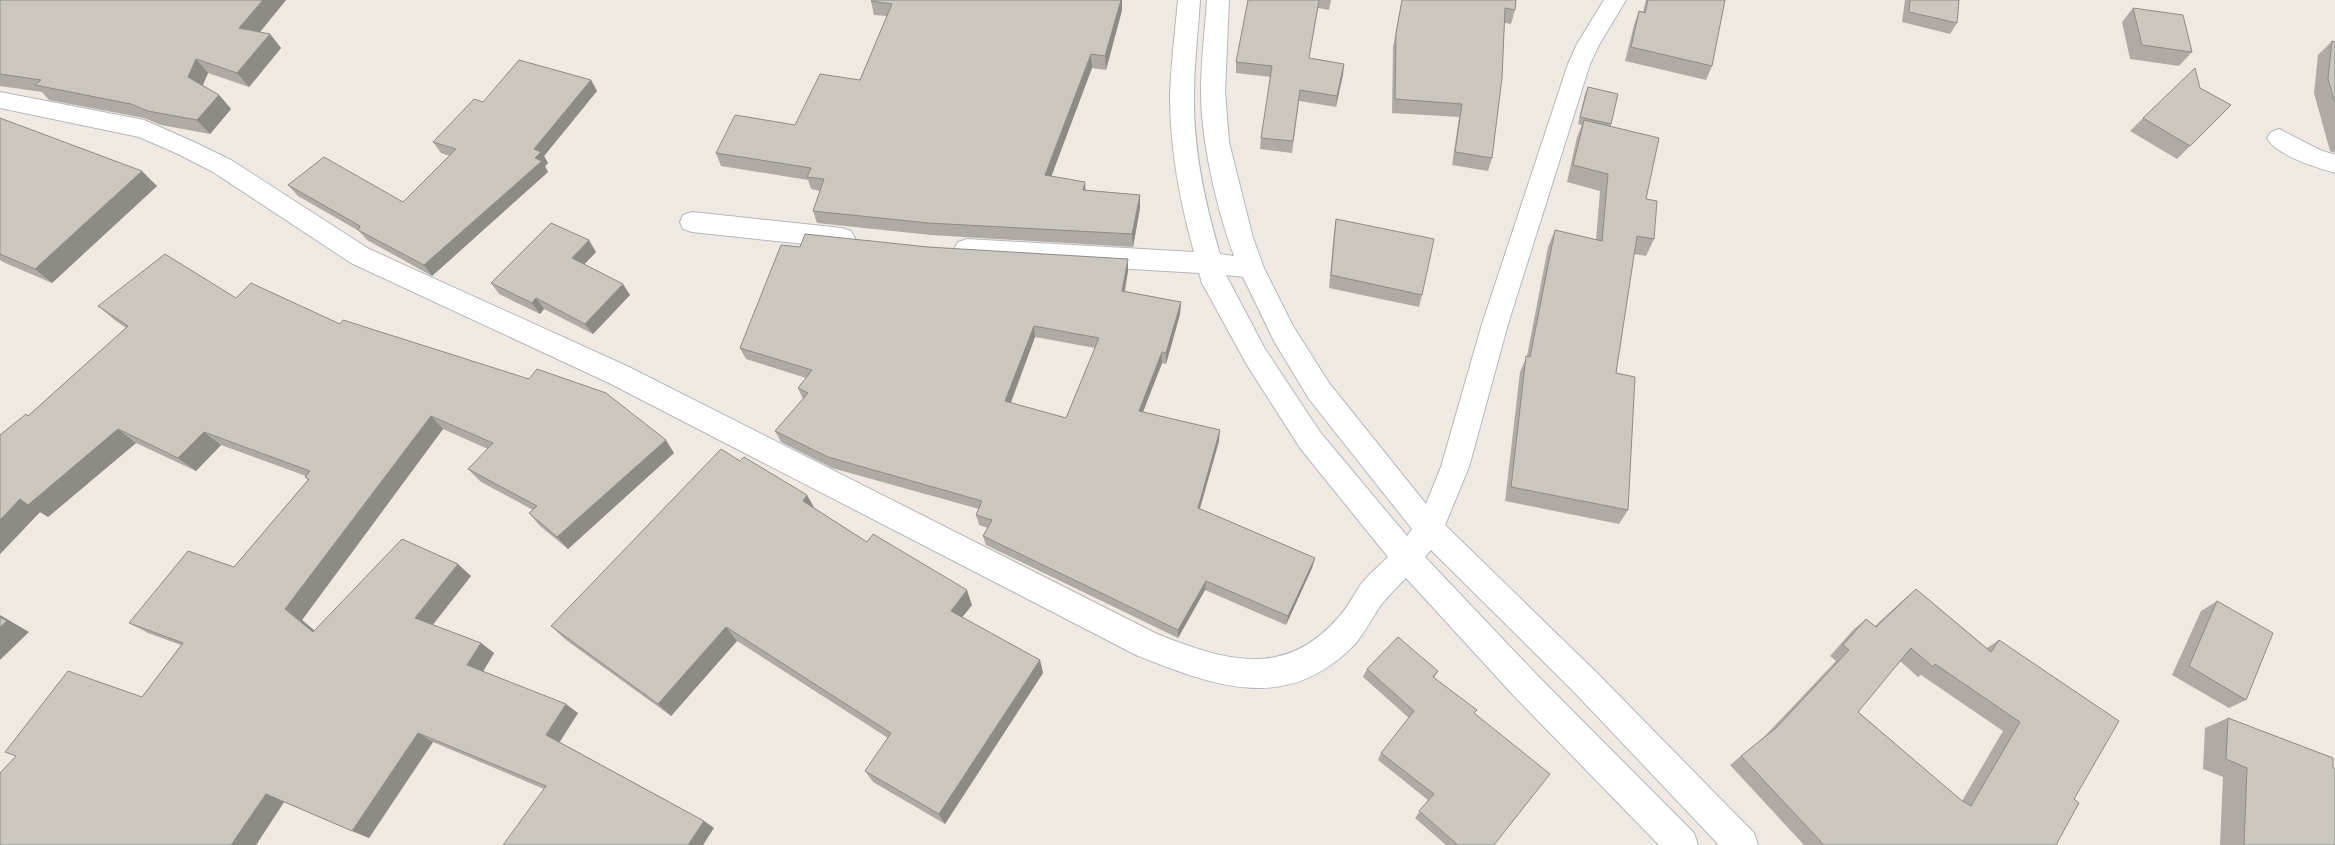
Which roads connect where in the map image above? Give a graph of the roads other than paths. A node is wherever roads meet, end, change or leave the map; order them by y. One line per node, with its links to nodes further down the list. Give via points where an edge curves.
1 (1189, 0): 10 (street, via 1182,96 1185,146)
2 (1218, 0): 11 (street, via 1214,92 1217,142 1240,238)
3 (1615, 0): 12 (street, via 1579,64 1508,278 1453,473)
4 (0, 100): 13 (street, via 144,129 186,148 222,166 360,256 619,375 1121,632 1195,663 1247,676 1294,668 1316,657 1348,630 1372,594)
5 (2279, 138): 6 (street, via 2311,156)
6 (2335, 164)
7 (692, 222): 8 (street)
8 (864, 240)
9 (941, 248): 10 (street)
10 (1208, 263): 11 (street); 13 (street, via 1215,283 1256,357 1310,440)
11 (1251, 268): 12 (street, via 1282,333 1319,391)
12 (1429, 530): 13 (street); 15 (street, via 1586,683)
13 (1406, 557): 14 (street, via 1525,685)
14 (1682, 845)
15 (1742, 845)

